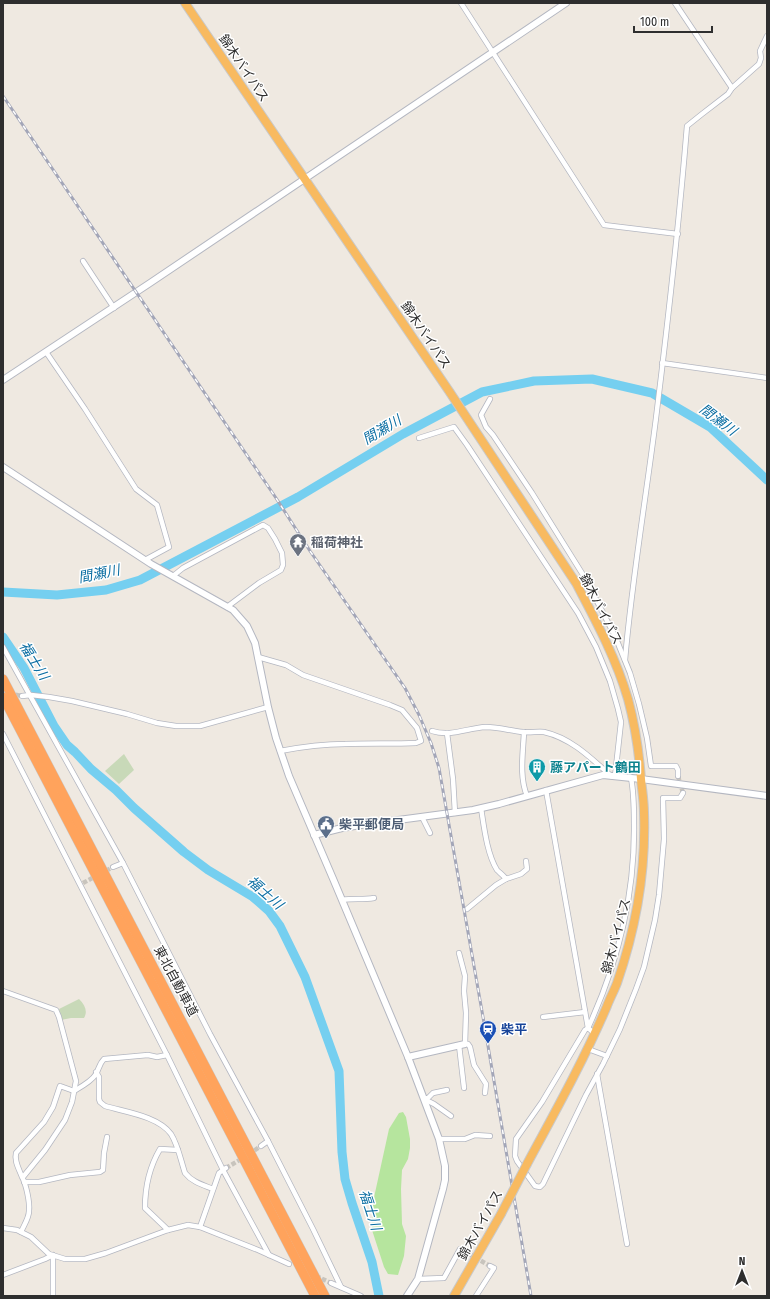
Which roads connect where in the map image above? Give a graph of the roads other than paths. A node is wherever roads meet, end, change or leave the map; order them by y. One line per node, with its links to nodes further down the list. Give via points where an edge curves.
1 (185, 3): 8 (highway, 錦木バイパス)
2 (460, 3): 6 (street)
3 (566, 3): 6 (street)
4 (676, 3): 7 (street)
5 (767, 36): 7 (street, via 760,51 759,64)
6 (493, 53): 8 (street); 9 (street, via 604,225)
7 (732, 88): 9 (street, via 728,94 687,126)
8 (305, 180): 11 (street); 38 (highway, 錦木バイパス, via 452,394 590,607 627,698 636,730)
9 (678, 234): 13 (street)
10 (83, 261): 11 (street)
11 (114, 308): 12 (street)
12 (46, 352): 15 (street); 19 (street, via 86,409 136,489 157,505 169,547)
13 (662, 363): 14 (street); 24 (street)
14 (767, 378)
15 (3, 380)
16 (490, 399): 24 (street, via 481,416 486,427 532,493 585,578)
17 (420, 438): 35 (street, via 454,427 582,620 601,657 621,722)
18 (3, 467): 19 (street)
19 (148, 562): 20 (street)
20 (171, 575): 21 (street); 21 (street, via 263,525 268,528 282,553 281,570)
21 (227, 607): 23 (street, via 240,616 247,626)
22 (3, 647): 26 (street)
23 (258, 657): 29 (street); 34 (street, via 286,665 303,675 402,710 418,728 421,741 343,744)
24 (625, 660): 36 (street, via 643,720 651,766 676,766)
25 (3, 679): 99 (highway, 東北自動車道)
26 (30, 695): 27 (street); 29 (street, via 72,701 176,726 200,726); 49 (street)
27 (22, 696)
28 (3, 697): 98 (highway, 東北自動車道)
29 (268, 707): 34 (street)
30 (432, 731): 32 (street)
31 (524, 732): 32 (street, via 486,727); 35 (street, via 543,732 561,737); 41 (street, via 522,771)
32 (447, 733): 44 (street)
33 (3, 734): 63 (street)
34 (280, 751): 47 (street)
35 (613, 776): 37 (street); 39 (street, via 603,775)
36 (678, 776)
37 (632, 778): 38 (street); 59 (street, via 633,865 627,911 615,959)
38 (641, 779): 42 (street); 60 (highway, 錦木バイパス, via 644,840 640,893 623,963)
39 (546, 790): 41 (street); 57 (street)
40 (683, 793): 64 (street, via 680,798 663,798 664,839 655,920 636,989)
41 (527, 796): 43 (street)
42 (767, 796)
43 (481, 808): 44 (street); 51 (street, via 492,858)
44 (455, 813): 45 (street)
45 (422, 818): 46 (street); 47 (street)
46 (430, 832)
47 (314, 834): 53 (street)
48 (526, 861): 51 (street, via 527,869)
49 (123, 863): 50 (street); 77 (street)
50 (114, 867)
51 (506, 879): 54 (street)
52 (374, 898): 53 (street)
53 (342, 900): 65 (street)
54 (467, 909)
55 (459, 953): 61 (street, via 465,976 466,1014)
56 (3, 990): 70 (street, via 56,1010 76,1081)
57 (585, 1012): 58 (street); 59 (street)
58 (543, 1017)
59 (588, 1028): 60 (street); 67 (street, via 516,1139 515,1156 534,1186 540,1187 543,1184)
60 (595, 1034): 62 (highway, 錦木バイパス)
61 (462, 1045): 65 (street); 68 (street); 71 (street, via 468,1044 470,1047 474,1065 486,1084)
62 (588, 1048): 64 (street); 102 (highway, 錦木バイパス, bridge, via 501,1214)
63 (167, 1055): 66 (street, via 104,1059); 80 (street)
64 (607, 1056): 67 (street)
65 (408, 1057): 72 (street)
66 (96, 1072): 70 (street, via 95,1076); 79 (street, via 99,1077 100,1102 105,1106 150,1118 171,1134)
67 (597, 1074): 87 (street)
68 (464, 1088)
69 (447, 1090): 72 (street, via 433,1093)
70 (74, 1091): 81 (street, via 65,1120); 81 (street, via 60,1086 53,1107 44,1122 16,1153 15,1157)
71 (485, 1093)
72 (424, 1099): 73 (street); 76 (street)
73 (451, 1116)
74 (490, 1136): 76 (street)
75 (107, 1137): 81 (street, via 103,1170 100,1172 39,1182)
76 (439, 1139): 94 (street, via 445,1166 445,1180)
77 (268, 1141): 78 (street); 96 (street)
78 (261, 1146)
79 (178, 1150): 82 (street, via 188,1177); 85 (street, via 160,1150 154,1159 146,1196 145,1208)
80 (225, 1169): 82 (street, via 219,1173); 90 (street)
81 (23, 1179): 86 (street, via 29,1211)
82 (213, 1189): 83 (street)
83 (200, 1227): 85 (street, via 188,1225); 90 (street)
84 (3, 1228): 86 (street)
85 (168, 1230): 89 (street, via 85,1259 65,1259)
86 (21, 1232): 89 (street)
87 (627, 1244)
88 (464, 1251): 94 (street, via 460,1249 444,1278)
89 (53, 1255): 93 (street); 97 (street)
90 (268, 1255): 91 (street)
91 (289, 1264)
92 (490, 1266): 103 (street, via 494,1268)
93 (3, 1275)
94 (418, 1279): 101 (street)
95 (331, 1283): 96 (street)
96 (341, 1287): 100 (street)
97 (53, 1296)
98 (315, 1296)
99 (325, 1296)
100 (361, 1296)
101 (407, 1296)
102 (454, 1296)
103 (476, 1296)

